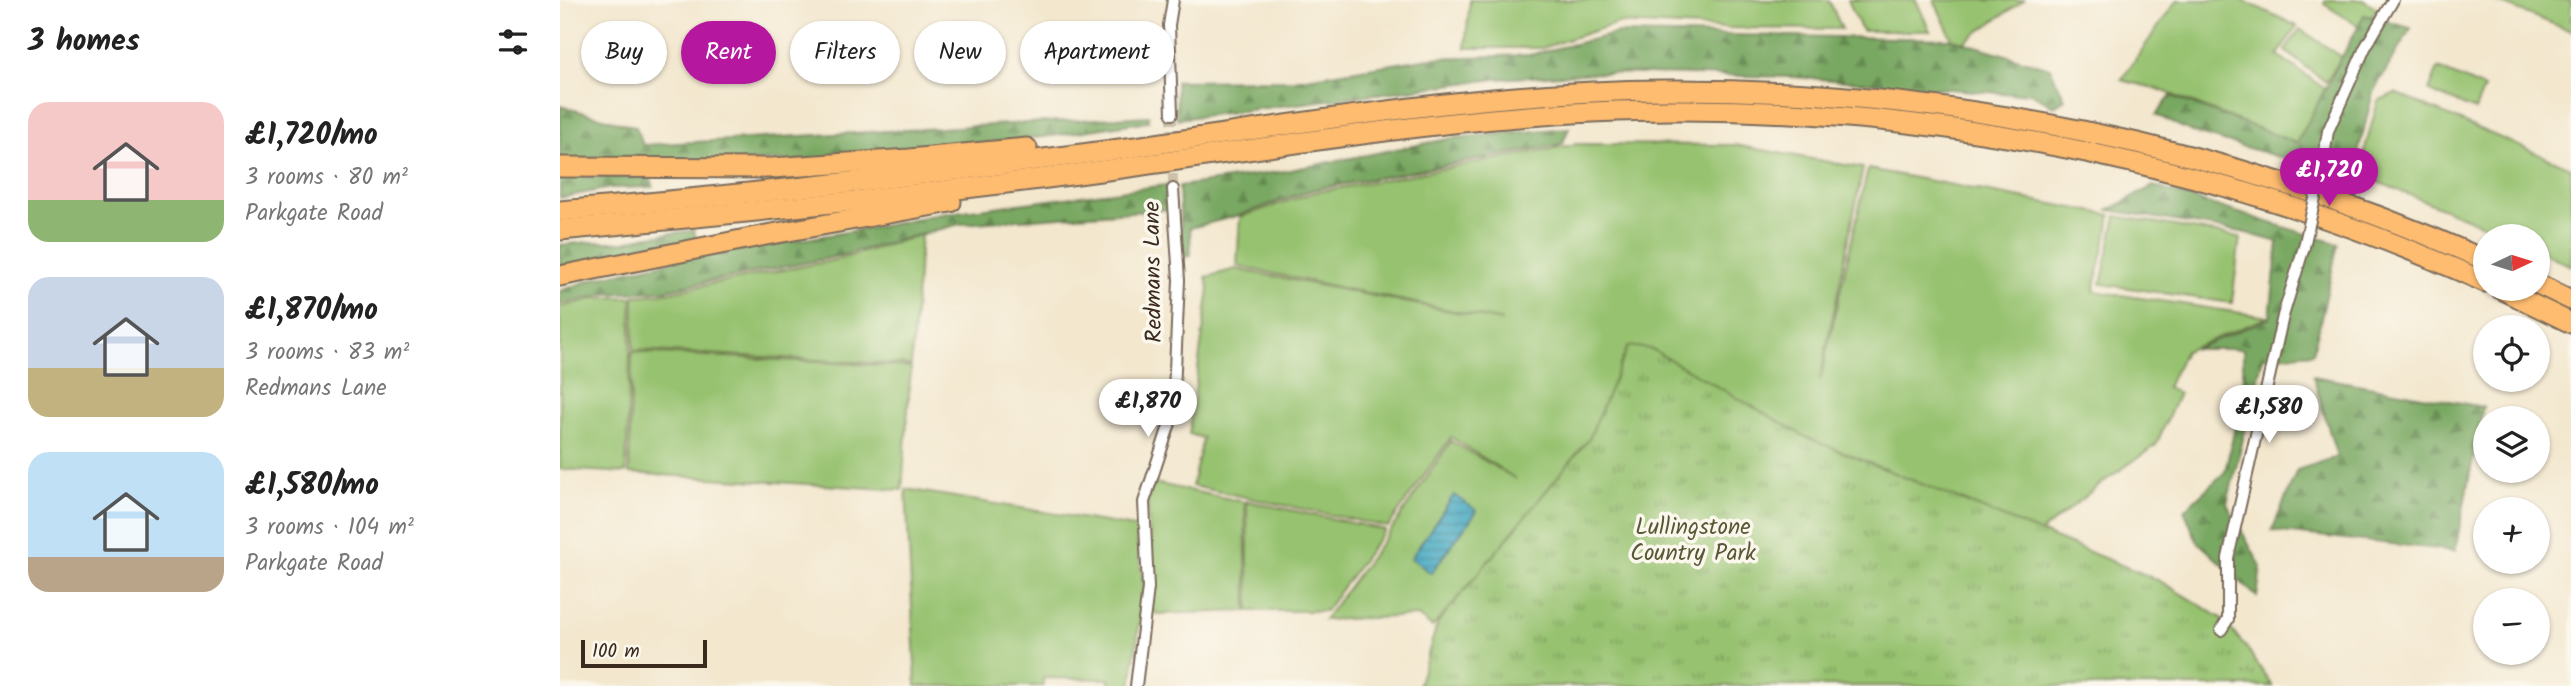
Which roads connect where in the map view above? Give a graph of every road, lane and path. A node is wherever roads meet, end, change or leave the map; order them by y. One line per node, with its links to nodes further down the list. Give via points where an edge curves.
1 (1172, 0): 3 (street)
2 (2393, 0): 17 (street, bridge, via 2365,48 2328,131 2228,558 2228,620)
3 (1172, 114)
4 (1269, 148): 9 (highway, via 908,195); 11 (highway, via 1210,167 947,203); 12 (highway, via 1456,122 1620,110 1765,112 1900,122 2066,148 2190,177 2356,229)
5 (1120, 149): 6 (highway, via 1020,149 772,168); 8 (highway); 10 (highway, via 1506,97 1664,90 1831,95 1994,115 2157,148 2304,190)
6 (560, 167)
7 (1173, 188): 18 (street, Redmans Lane, via 1179,280 1173,414 1144,502 1148,588)
8 (560, 211)
9 (560, 230)
10 (2473, 255)
11 (560, 275)
12 (2473, 277)
13 (2550, 290): 14 (highway)
14 (2571, 300)
15 (2526, 301): 16 (highway)
16 (2571, 323)
17 (2221, 630)
18 (1136, 686)

